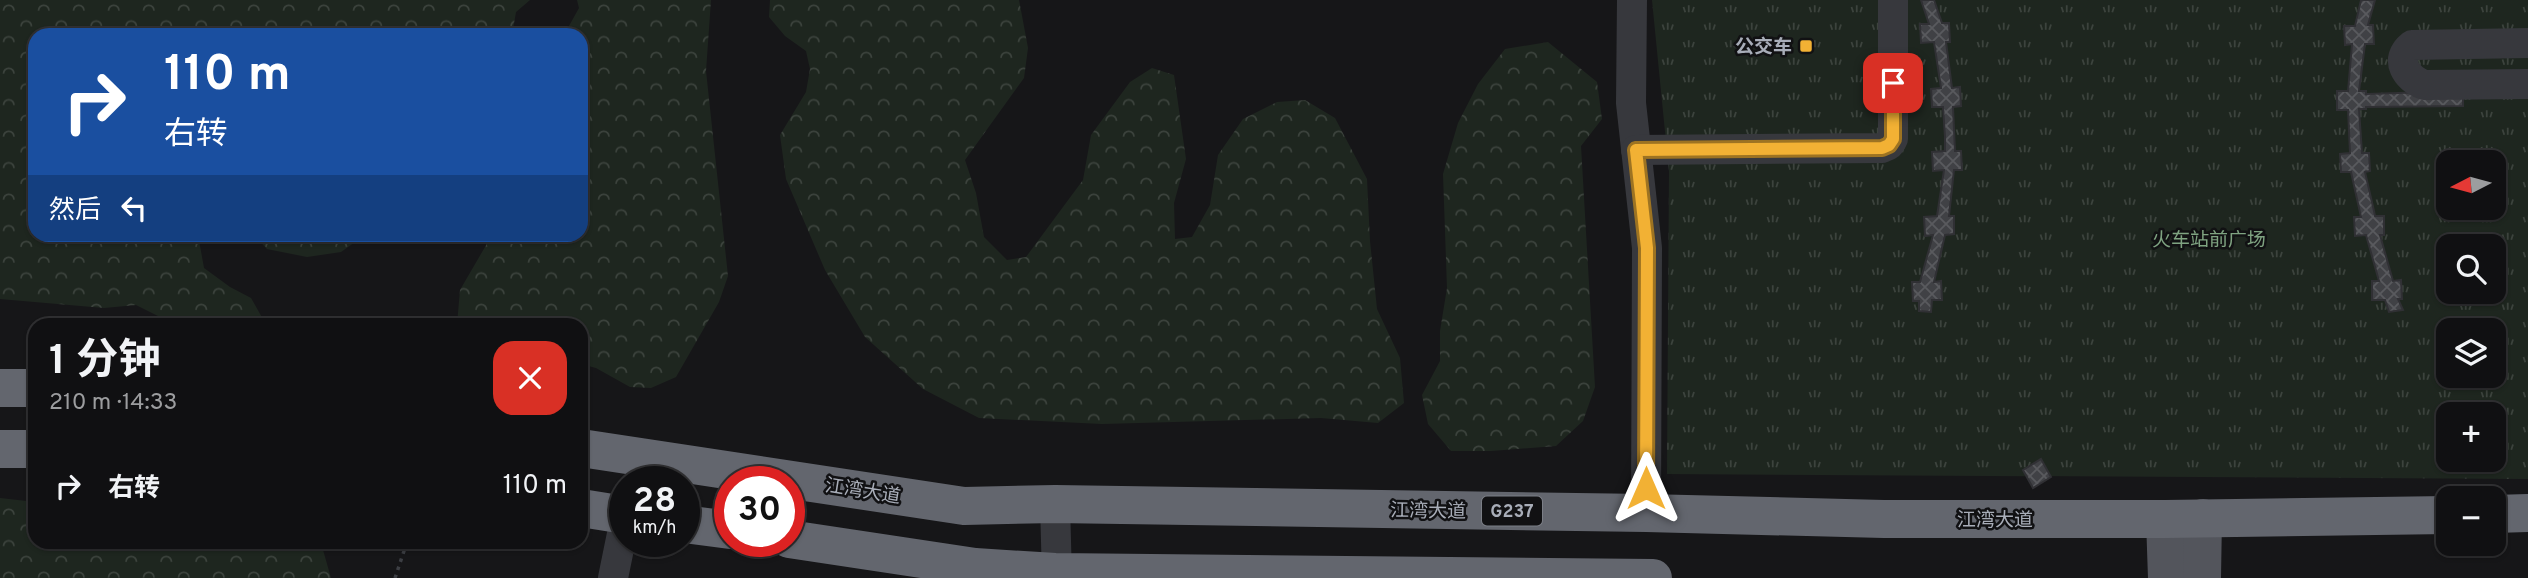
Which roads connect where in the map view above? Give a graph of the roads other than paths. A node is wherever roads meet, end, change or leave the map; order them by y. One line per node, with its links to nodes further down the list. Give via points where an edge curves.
1 (1632, 0): 5 (street, via 1631,103)
2 (1893, 0): 5 (street, via 1893,139 1889,145)
3 (2528, 43): 4 (street, via 2412,45 2403,57 2410,79 2424,85)
4 (2528, 84)
5 (1636, 150): 13 (street, via 1647,248)
6 (0, 388): 7 (highway)
7 (28, 388)
8 (0, 449): 9 (highway)
9 (28, 449)
10 (588, 449): 11 (highway, 江湾大道 / G237, via 964,506)
11 (1055, 505): 13 (highway, 江湾大道 / G237); 22 (street)
12 (588, 509): 15 (highway)
13 (1646, 513): 19 (highway, 江湾大道 / G237)
14 (2528, 513): 16 (highway)
15 (609, 514)
16 (2506, 514)
17 (2436, 515): 18 (highway, 江湾大道 / G237)
18 (2203, 518): 19 (highway, 江湾大道 / G237); 26 (main road)
19 (2165, 519): 25 (main road)
20 (805, 541): 22 (highway)
21 (617, 557): 23 (street)
22 (1056, 575): 24 (highway)
23 (613, 578)
24 (1653, 578)
25 (2167, 578)
26 (2202, 578)

